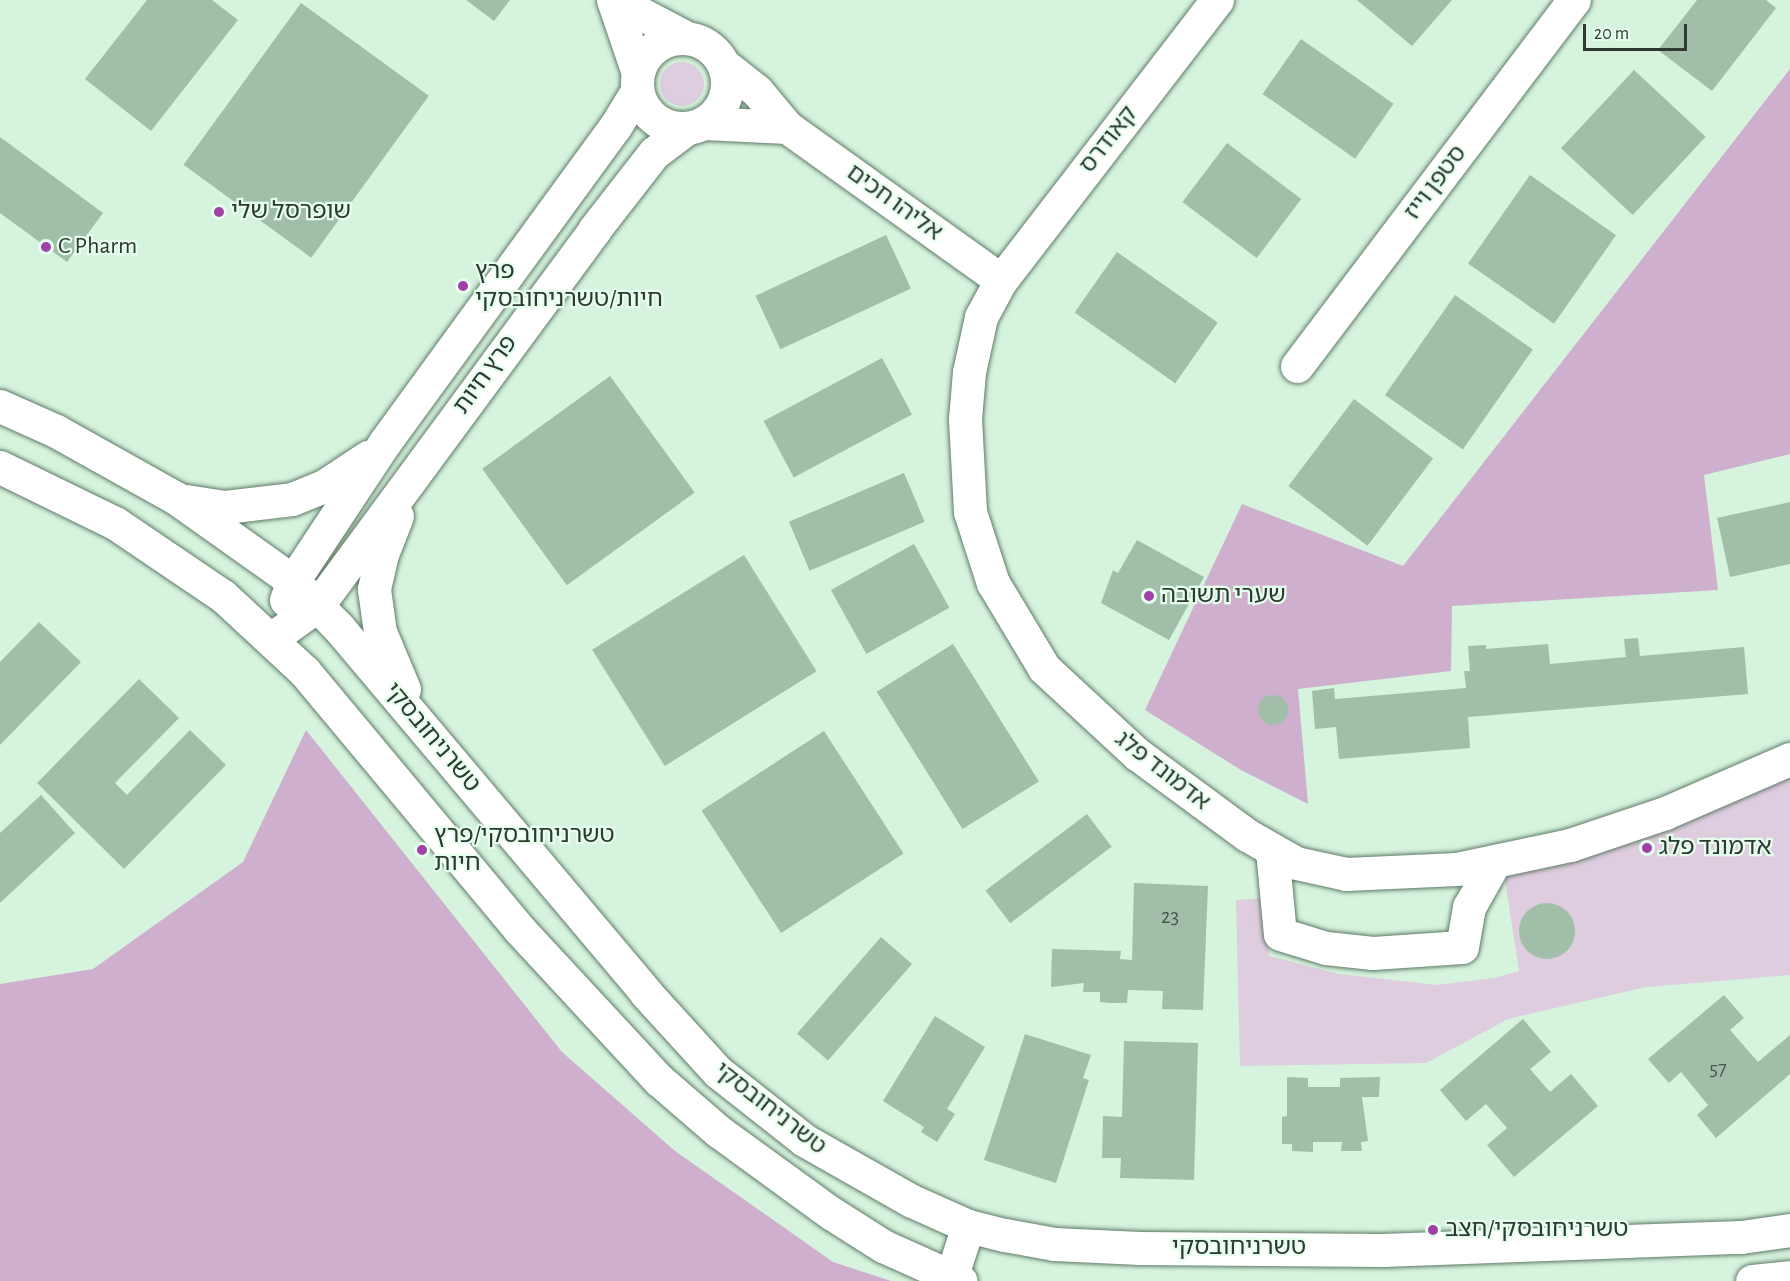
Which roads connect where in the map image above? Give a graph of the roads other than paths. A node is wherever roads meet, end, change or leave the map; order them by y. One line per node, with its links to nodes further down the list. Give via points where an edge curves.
1 (614, 0): 4 (street); 6 (street)
2 (1217, 0): 11 (street, קאודרס)
3 (1574, 0): 12 (street, סטפן וייז)
4 (687, 38): 5 (street, via 714,51); 6 (street, via 657,46)
5 (724, 65): 7 (street, via 726,94 719,109); 8 (street, אליהו חכים, via 757,92)
6 (638, 82): 7 (street, via 644,108 656,120); 9 (street, פרץ חיות, via 615,127)
7 (696, 125): 8 (street); 10 (street, פרץ חיות, via 654,153)
8 (787, 127): 11 (street, אליהו חכים)
9 (543, 223): 10 (street, via 572,235); 14 (street, פרץ חיות)
10 (594, 230): 15 (street, פרץ חיות)
11 (1001, 280): 23 (street, אדמונד פלג, via 981,317 969,372 965,419 970,512 993,583 1037,659 1071,696 1204,806)
12 (1297, 366)
13 (0, 406): 17 (street, טשרניחובסקי, via 56,431)
14 (385, 442): 17 (street, via 340,477 292,499 225,507); 18 (street, פרץ חיות)
15 (431, 450): 19 (street, פרץ חיות); 21 (street, via 391,530 374,589 380,632)
16 (0, 467): 20 (street, טשרניחובסקי, via 87,507 145,542 224,596)
17 (176, 498): 18 (street, טשרניחובסקי)
18 (293, 581): 19 (street, טשרניחובסקי); 20 (street, פרץ חיות)
19 (318, 605): 20 (street, פרץ חיות); 21 (street, טשרניחובסקי)
20 (272, 639): 28 (street, טשרניחובסקי, via 305,672 519,929 659,1080 718,1131 831,1213 883,1246)
21 (420, 723): 25 (street, טשרניחובסקי, via 645,992 718,1072 804,1140 859,1174)
22 (1790, 759): 24 (street, אדמונד פלג, via 1617,831)
23 (1272, 850): 24 (street, אדמונד פלג, via 1296,863 1346,874 1420,873); 24 (street, via 1281,934 1326,948 1373,953 1462,947 1469,907)
24 (1495, 861)
25 (968, 1226): 26 (street, טשרניחובסקי, via 1054,1244 1371,1250 1741,1237); 28 (street)
26 (1790, 1230)
27 (1790, 1277): 29 (street)
28 (954, 1280)
29 (1752, 1281)

